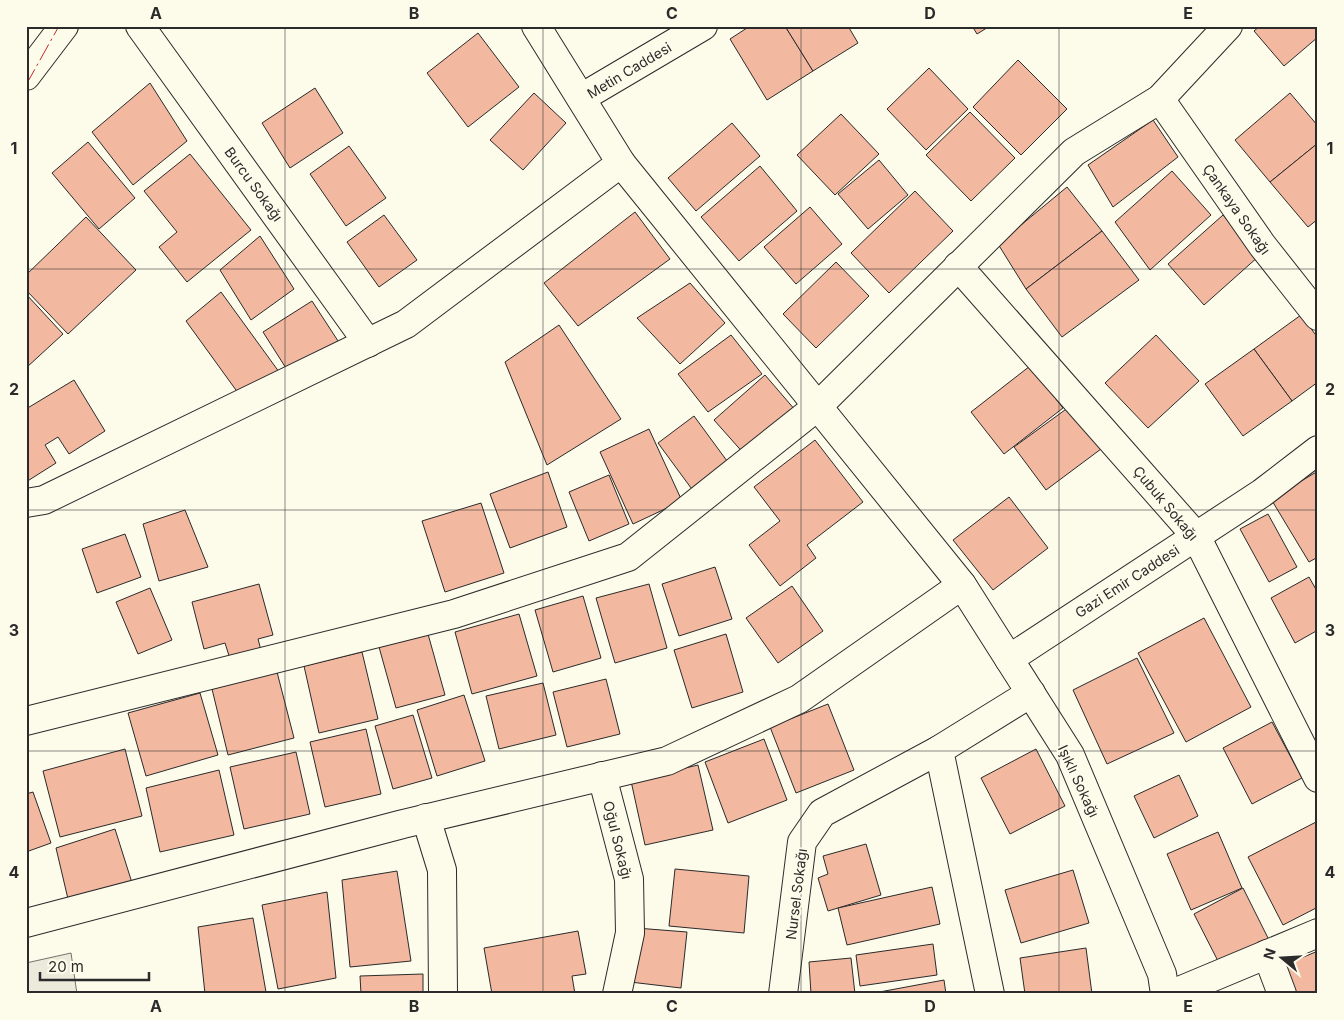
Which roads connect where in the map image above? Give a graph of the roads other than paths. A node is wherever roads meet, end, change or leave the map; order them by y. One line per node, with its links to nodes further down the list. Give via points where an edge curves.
1 (64, 26): 6 (street)
2 (140, 26): 12 (street, Burcu Sokağı)
3 (536, 26): 7 (street, Işıklı Sokağı)
4 (703, 26): 7 (street, Metin Caddesi)
5 (1228, 26): 8 (street)
6 (26, 76)
7 (581, 98): 9 (street, Işıklı Sokağı)
8 (1160, 99): 10 (street, via 1074,152); 11 (street, Çankaya Sokağı, via 1262,245)
9 (621, 163): 12 (street, via 406,324); 13 (street, Işıklı Sokağı)
10 (958, 266): 13 (street); 16 (street, Çubuk Sokağı)
11 (1318, 316)
12 (368, 343): 15 (street, via 44,500)
13 (818, 406): 17 (street, Işıklı Sokağı); 20 (street, via 628,557 454,614)
14 (1318, 450): 16 (street, Gazi Emir Caddesi, via 1262,493)
15 (26, 503)
16 (1196, 536): 18 (street, Gazi Emir Caddesi); 23 (street, Çubuk Sokağı)
17 (962, 585): 18 (street, Işıklı Sokağı); 22 (street, via 799,699 668,761)
18 (1009, 659): 19 (street, Işıklı Sokağı)
19 (1031, 693): 21 (street, Nursel Sokağı); 32 (street, Işıklı Sokağı, via 1070,755 1162,974)
20 (26, 721)
21 (939, 750): 30 (street, Nursel Sokağı, via 822,813 802,842); 31 (street)
22 (602, 776): 24 (street); 29 (street, Oğul Sokağı, via 629,879 630,933)
23 (1318, 778)
24 (426, 818): 25 (street); 28 (street, via 442,870)
25 (26, 923)
26 (1318, 933): 27 (street)
27 (1267, 954): 33 (street); 34 (street)
28 (442, 994)
29 (617, 994)
30 (783, 994)
31 (990, 994)
32 (1166, 994)
33 (1172, 994)
34 (1282, 994)

